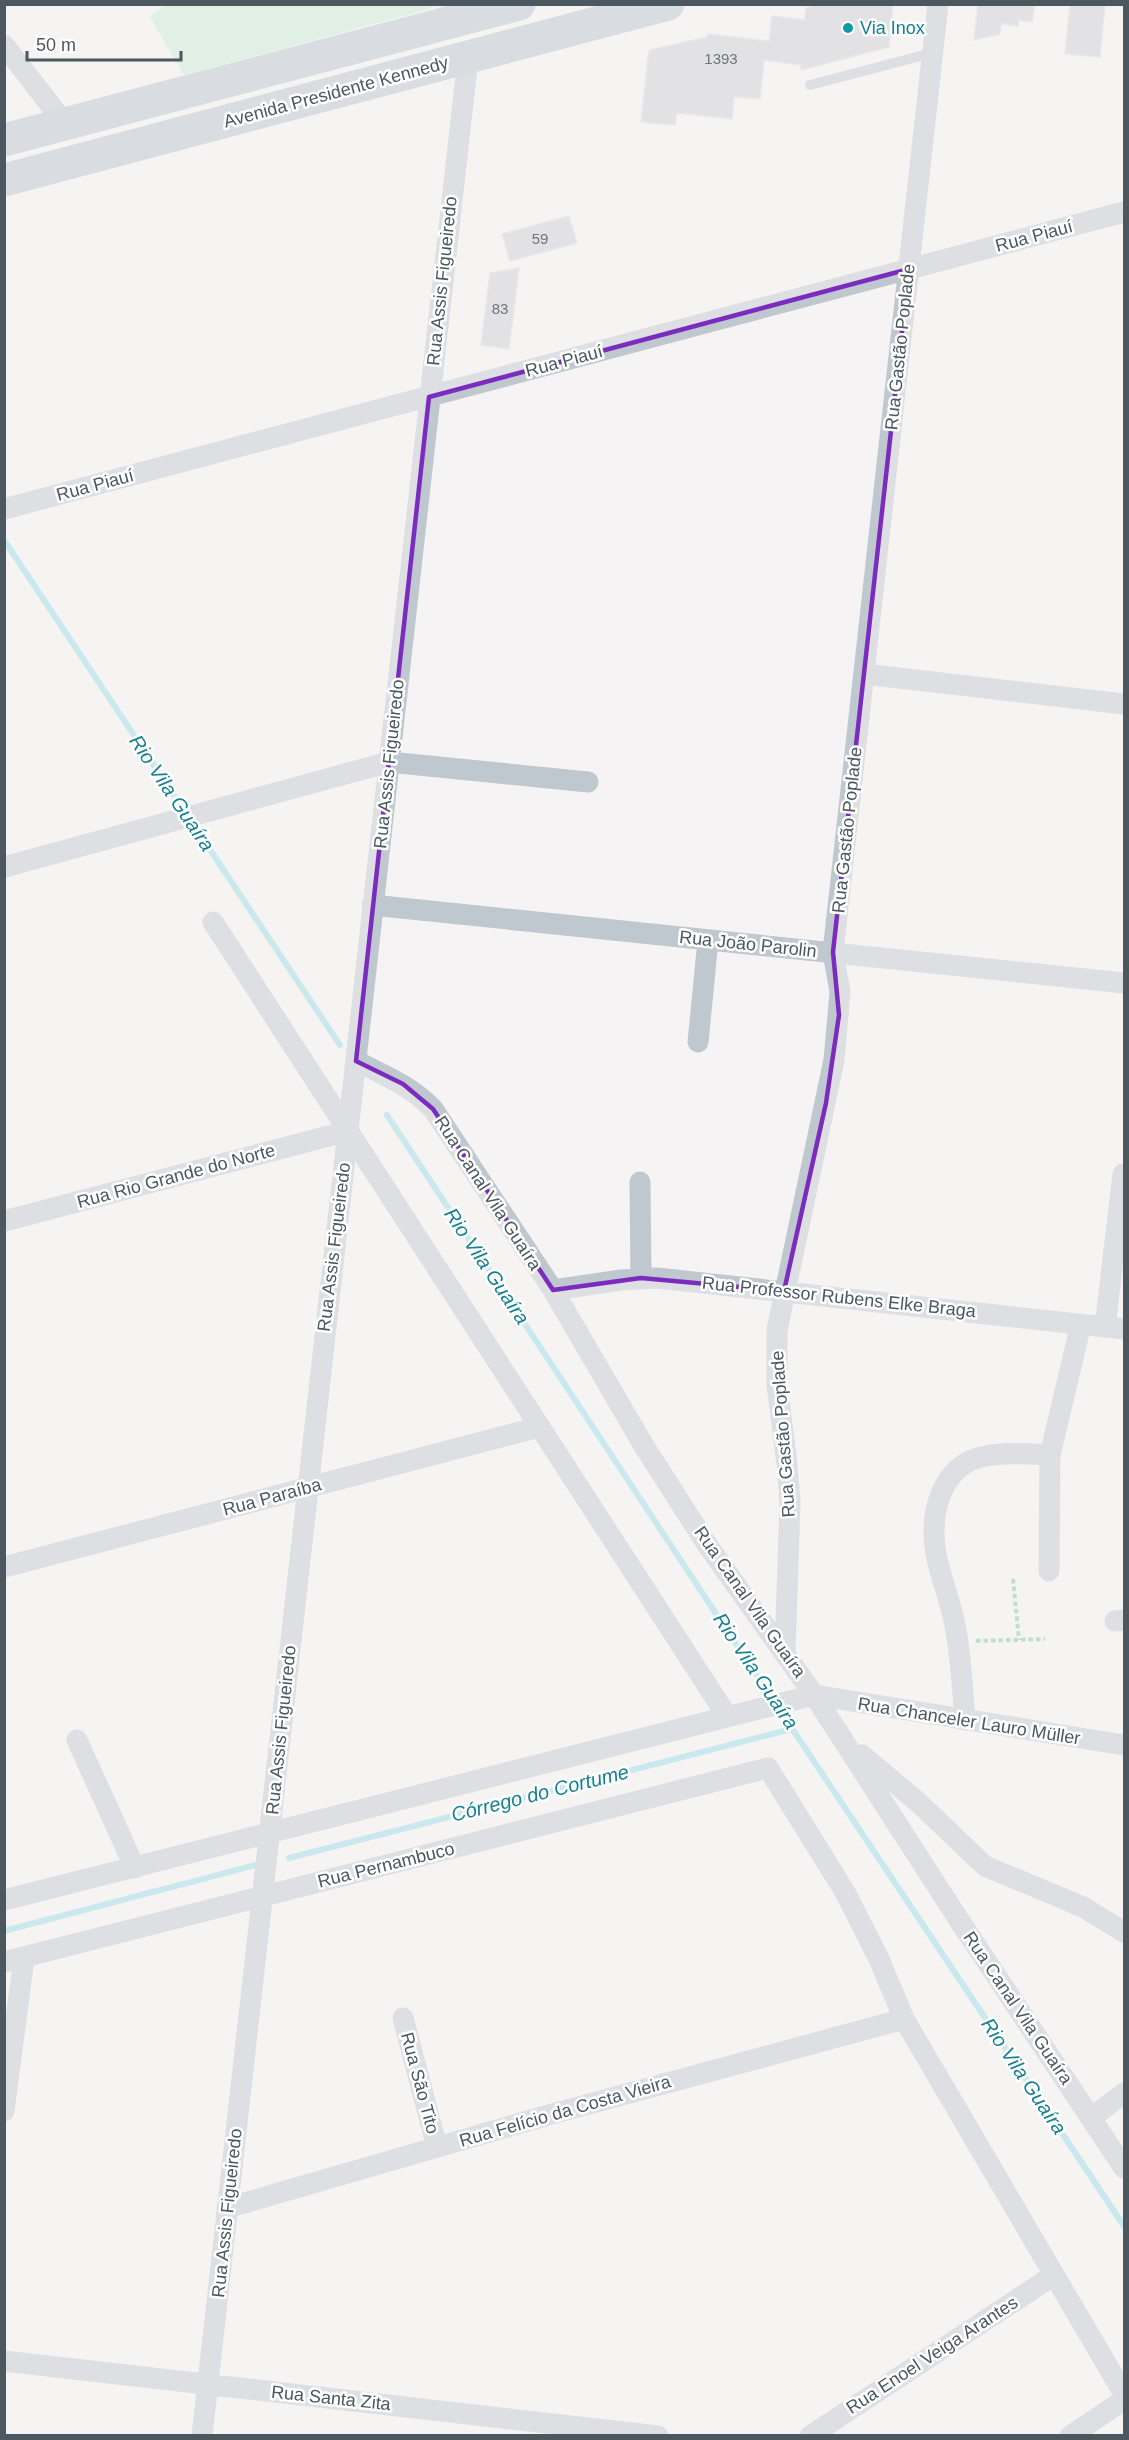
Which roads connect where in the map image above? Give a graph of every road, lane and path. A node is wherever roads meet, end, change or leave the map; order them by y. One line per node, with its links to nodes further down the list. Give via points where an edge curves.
1 (519, 4): 4 (main road, Avenida Presidente Kennedy)
2 (668, 4): 7 (main road, Avenida Presidente Kennedy)
3 (938, 4): 6 (street, Rua Gastão Poplade)
4 (457, 12): 9 (main road, Avenida Presidente Kennedy)
5 (4, 45): 9 (street)
6 (932, 53): 8 (lane); 13 (street, Rua Gastão Poplade)
7 (468, 58): 11 (main road, Avenida Presidente Kennedy); 14 (street, Rua Assis Figueiredo)
8 (810, 85)
9 (65, 124): 10 (main road, Avenida Presidente Kennedy)
10 (4, 140)
11 (5, 186)
12 (1125, 212): 13 (street, Rua Piauí)
13 (909, 269): 14 (street, Rua Piauí); 16 (street, Rua Gastão Poplade)
14 (429, 396): 15 (street, Rua Piauí); 18 (street, Rua Assis Figueiredo)
15 (4, 509)
16 (864, 674): 17 (street); 24 (street, Rua Gastão Poplade)
17 (1125, 704)
18 (389, 762): 19 (street); 20 (street); 21 (street, Rua Assis Figueiredo)
19 (588, 782)
20 (4, 867)
21 (372, 905): 23 (street, Rua João Parolin); 27 (street, Rua Assis Figueiredo)
22 (213, 922): 28 (street)
23 (708, 939): 24 (street, Rua João Parolin); 26 (street)
24 (833, 952): 25 (street, Rua João Parolin); 34 (street, Rua Gastão Poplade, via 840,992 834,1060)
25 (1125, 982)
26 (698, 1042)
27 (356, 1061): 28 (street, Rua Assis Figueiredo); 33 (street, Rua Canal Vila Guaíra, via 403,1084 433,1109)
28 (348, 1131): 31 (street, Rua Rio Grande do Norte); 37 (street); 39 (street, Rua Assis Figueiredo)
29 (1123, 1174): 36 (street)
30 (640, 1182): 32 (street)
31 (4, 1221)
32 (641, 1278): 33 (street, Rua Professor Rubens Elke Braga); 34 (street, Rua Professor Rubens Elke Braga)
33 (553, 1290): 46 (street, Rua Canal Vila Guaíra, via 651,1456)
34 (784, 1291): 35 (street, Rua Professor Rubens Elke Braga); 46 (street, Rua Gastão Poplade, via 776,1353 790,1502)
35 (1081, 1324): 36 (street, Rua Professor Rubens Elke Braga); 38 (street)
36 (1115, 1328)
37 (539, 1427): 39 (street, Rua Paraíba); 48 (street)
38 (1050, 1455): 41 (street); 45 (street, via 984,1456 968,1461 944,1483 935,1526 936,1552)
39 (307, 1488): 40 (street, Rua Paraíba); 53 (street, Rua Assis Figueiredo)
40 (4, 1567)
41 (1049, 1571)
42 (1013, 1579): 44 (path)
43 (1045, 1639): 44 (path)
44 (1019, 1640): 45 (path)
45 (958, 1642): 49 (street)
46 (785, 1653): 47 (street, Rua Canal Vila Guaíra)
47 (814, 1695): 48 (street); 49 (street, Rua Chanceler Lauro Müller); 51 (street, Rua Canal Vila Guaíra)
48 (727, 1716): 53 (street)
49 (964, 1720): 52 (street, Rua Chanceler Lauro Müller)
50 (77, 1740): 54 (street)
51 (844, 1740): 57 (street, via 985,1866 1083,1907); 63 (street, Rua Canal Vila Guaíra)
52 (1125, 1745)
53 (270, 1833): 54 (street); 55 (street, Rua Assis Figueiredo)
54 (135, 1869): 56 (street)
55 (262, 1896): 58 (street, Rua Pernambuco); 60 (street, Rua Pernambuco, via 768,1768 845,1892); 66 (street, Rua Assis Figueiredo)
56 (4, 1900)
57 (1125, 1932)
58 (14, 1960): 62 (street)
59 (403, 2018): 64 (street, Rua São Tito)
60 (904, 2019): 64 (street, Rua Felício da Costa Vieira); 67 (street)
61 (1125, 2093): 63 (street)
62 (4, 2110)
63 (1091, 2118): 65 (street, Rua Canal Vila Guaíra)
64 (437, 2147): 66 (street, Rua Felício da Costa Vieira)
65 (1125, 2168)
66 (227, 2208): 69 (street, Rua Assis Figueiredo)
67 (1054, 2275): 70 (street); 74 (street, Rua Enoel Veiga Arantes)
68 (4, 2361): 69 (street, Rua Santa Zita)
69 (208, 2384): 72 (street, Rua Santa Zita); 73 (street, Rua Assis Figueiredo)
70 (1125, 2394)
71 (1125, 2400): 75 (street)
72 (658, 2435)
73 (202, 2436)
74 (810, 2436)
75 (1070, 2436)

